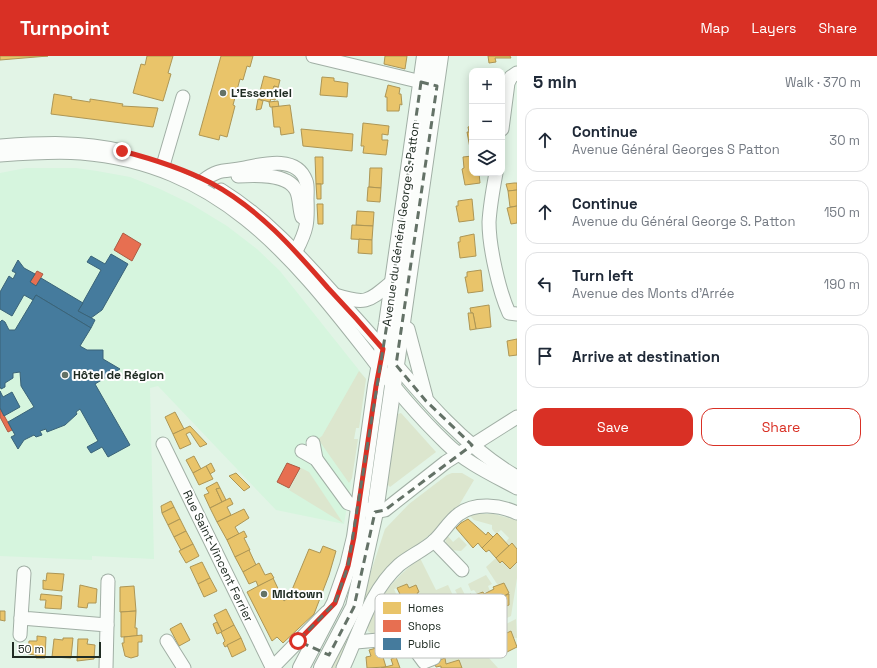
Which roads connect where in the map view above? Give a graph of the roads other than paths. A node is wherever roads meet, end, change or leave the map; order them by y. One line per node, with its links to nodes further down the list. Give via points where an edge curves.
1 (313, 56): 5 (street)
2 (425, 56): 5 (main road, Avenue du Général George S. Patton)
3 (440, 56): 6 (main road, Avenue du Général George S. Patton)
4 (517, 73): 8 (street, via 508,83)
5 (421, 82): 6 (street); 15 (main road, Avenue du Général George S. Patton)
6 (437, 86): 18 (main road, Avenue du Général George S. Patton)
7 (183, 97): 11 (street)
8 (505, 106)
9 (0, 146): 11 (street, via 82,144 116,149)
10 (0, 156): 21 (street, via 50,152 116,158 180,177 206,190 252,223 283,253 368,353)
11 (164, 162): 13 (street)
12 (496, 176): 17 (street, via 489,222 490,239 504,301 509,313)
13 (204, 180): 14 (street, via 236,199); 14 (street, via 214,172 229,170 236,176 264,174 288,182 296,190 300,212 308,225)
14 (296, 251): 16 (street)
15 (393, 281): 16 (street, via 368,300 356,301); 19 (main road, Avenue du Général George S. Patton)
16 (335, 295): 19 (street)
17 (517, 314)
18 (402, 325): 20 (main road, Avenue du Général George S. Patton); 23 (street, via 408,329)
19 (383, 349): 20 (street); 21 (main road, Avenue du Général George S. Patton)
20 (396, 365): 22 (main road, Avenue du Général George S. Patton); 23 (street)
21 (379, 370): 22 (street); 33 (main road, Avenue du Général George S. Patton)
22 (393, 386): 29 (street, via 446,443); 34 (main road, Avenue du Général George S. Patton)
23 (426, 401): 27 (street)
24 (517, 417): 27 (street)
25 (313, 443): 30 (street)
26 (163, 444): 54 (street, Rue Saint-Vincent Ferrier)
27 (472, 445): 29 (street); 31 (street)
28 (302, 451): 30 (street)
29 (459, 453): 32 (street); 34 (street, via 385,510)
30 (316, 459): 33 (street, via 348,503)
31 (517, 477)
32 (517, 488)
33 (359, 507): 34 (street); 48 (main road, Avenue du Général George S. Patton, via 348,566 335,603)
34 (375, 512): 51 (main road, Avenue du Général George S. Patton, via 354,607)
35 (517, 513): 36 (street, via 488,506 472,508 459,514)
36 (434, 541): 37 (street); 40 (street, via 399,565)
37 (462, 570)
38 (24, 573): 42 (street)
39 (108, 581): 43 (street)
40 (376, 594)
41 (375, 595): 47 (street)
42 (21, 618): 43 (street); 44 (street)
43 (107, 625): 52 (street)
44 (20, 635)
45 (167, 641): 53 (street)
46 (375, 641): 47 (street)
47 (356, 642): 56 (street)
48 (306, 643): 51 (street); 54 (street); 55 (main road, Avenue du Général George S. Patton)
49 (421, 658): 50 (street, via 424,662)
50 (434, 658)
51 (325, 661)
52 (106, 668)
53 (184, 668)
54 (272, 668)
55 (301, 668)
56 (344, 668)

